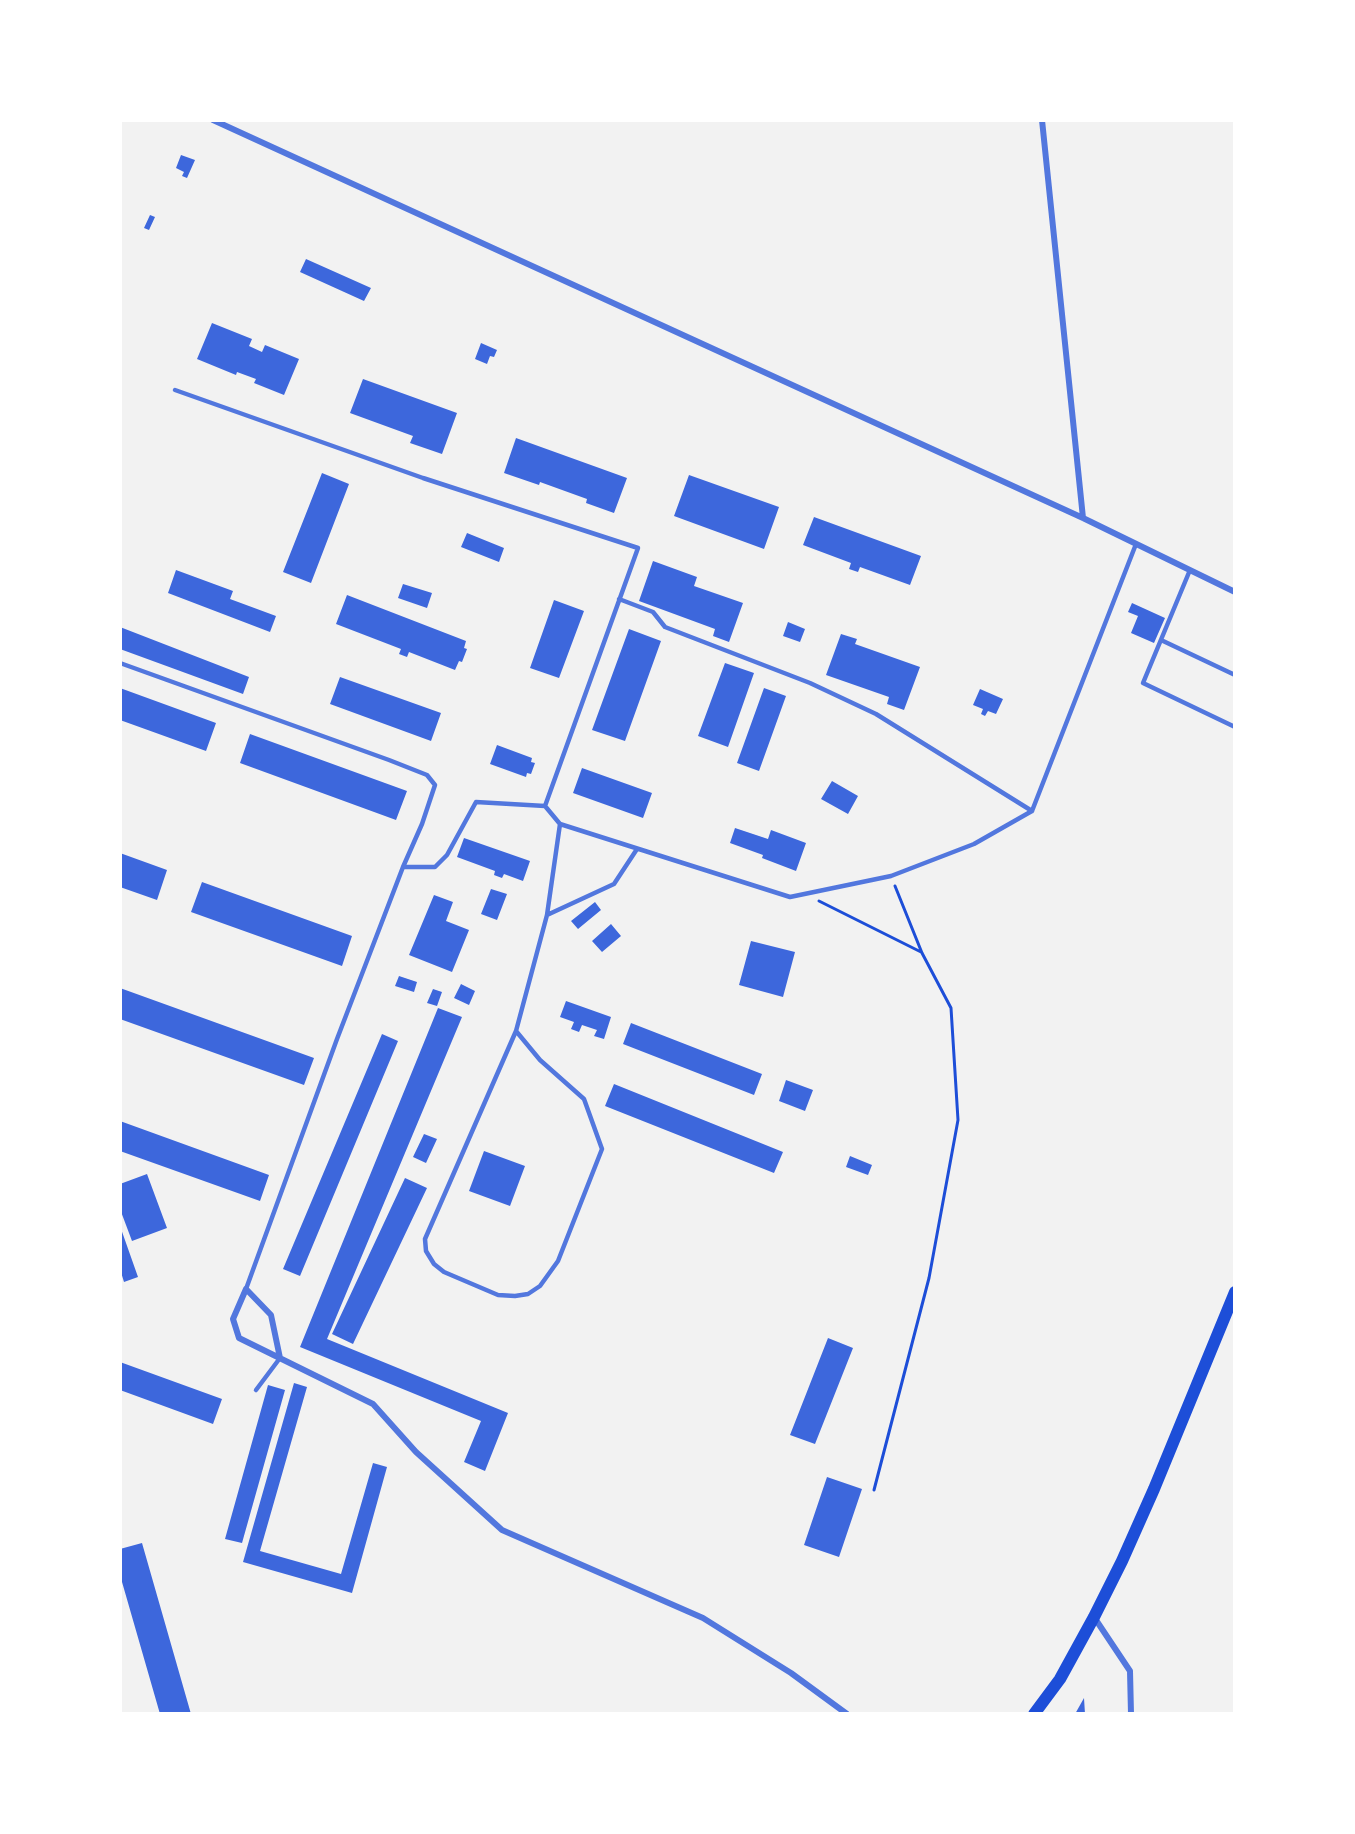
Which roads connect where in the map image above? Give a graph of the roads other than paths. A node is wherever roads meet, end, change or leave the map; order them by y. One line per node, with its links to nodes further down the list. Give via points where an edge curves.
1 (213, 120): 4 (street)
2 (1042, 120): 4 (street)
3 (175, 390): 8 (lane, via 423,478 638,548)
4 (1083, 518): 5 (street)
5 (1136, 544): 6 (street); 14 (lane)
6 (1190, 570): 7 (street); 9 (lane)
7 (1235, 592)
8 (619, 599): 13 (lane); 14 (lane, via 653,612 665,627 810,683 876,714)
9 (1161, 640): 11 (lane); 12 (lane, via 1143,683)
10 (120, 663): 17 (lane, via 427,775 435,785)
11 (1235, 675)
12 (1235, 727)
13 (544, 806): 15 (lane); 17 (lane, via 476,802 447,855 435,867)
14 (1032, 812): 16 (lane, via 974,844 891,876 790,897)
15 (560, 824): 16 (lane); 18 (lane)
16 (637, 849): 18 (lane, via 614,884)
17 (403, 867): 20 (lane)
18 (547, 915): 19 (lane)
19 (516, 1031): 19 (lane, via 425,1239 426,1251 444,1272 498,1294 515,1296 540,1286 558,1261 602,1149 584,1099 540,1060)
20 (246, 1288): 22 (street, via 271,1315); 22 (street, via 233,1319 239,1338)
21 (1235, 1292): 24 (main road, via 1154,1489)
22 (280, 1358): 23 (lane); 25 (street, via 374,1404 416,1452 502,1530 703,1618 791,1673)
23 (256, 1390)
24 (1094, 1617): 26 (main road, via 1060,1679); 27 (street, via 1130,1671)
25 (847, 1714)
26 (1034, 1714)
27 (1131, 1714)

